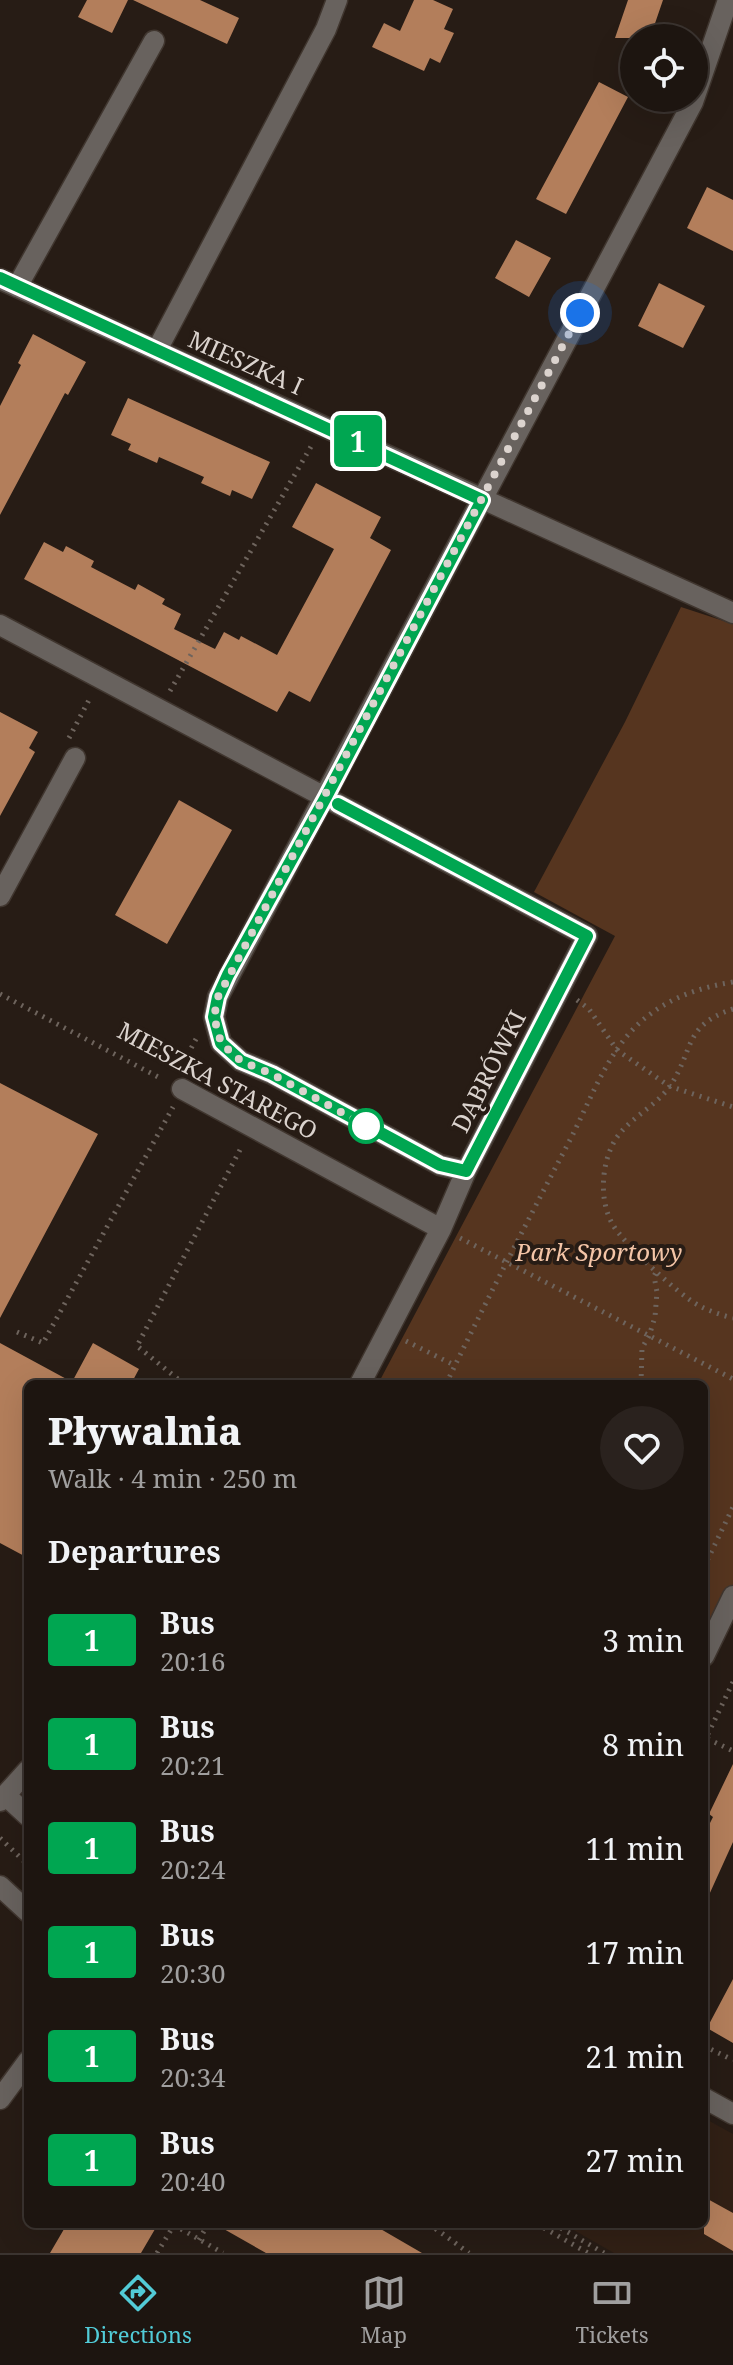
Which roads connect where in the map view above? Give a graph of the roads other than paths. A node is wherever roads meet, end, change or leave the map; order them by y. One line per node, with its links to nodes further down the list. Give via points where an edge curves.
1 (337, 0): 5 (street)
2 (728, 0): 6 (street, via 693,102)
3 (154, 41): 4 (street)
4 (9, 283): 5 (street, MIESZKA I)
5 (157, 350): 6 (street, MIESZKA I)
6 (482, 500): 7 (street, MIESZKA I); 10 (street)
7 (733, 613)
8 (0, 625): 10 (street)
9 (72, 764): 11 (street)
10 (326, 797): 13 (street, DĄBRÓWKI, via 218,997 214,1017 221,1043 241,1061 440,1165); 13 (street, DĄBRÓWKI, via 587,936)
11 (0, 896)
12 (177, 1086): 14 (street, MIESZKA STAREGO)
13 (466, 1171): 14 (street)
14 (441, 1229): 15 (street)
15 (362, 1380)
16 (733, 1596): 17 (street)
17 (708, 1648)
18 (24, 1774): 19 (street)
19 (3, 1798): 20 (street)
20 (24, 1813)
21 (0, 1886): 22 (street)
22 (24, 1908)
23 (24, 2066): 24 (street)
24 (0, 2099)
25 (708, 2100): 26 (street)
26 (733, 2114)

